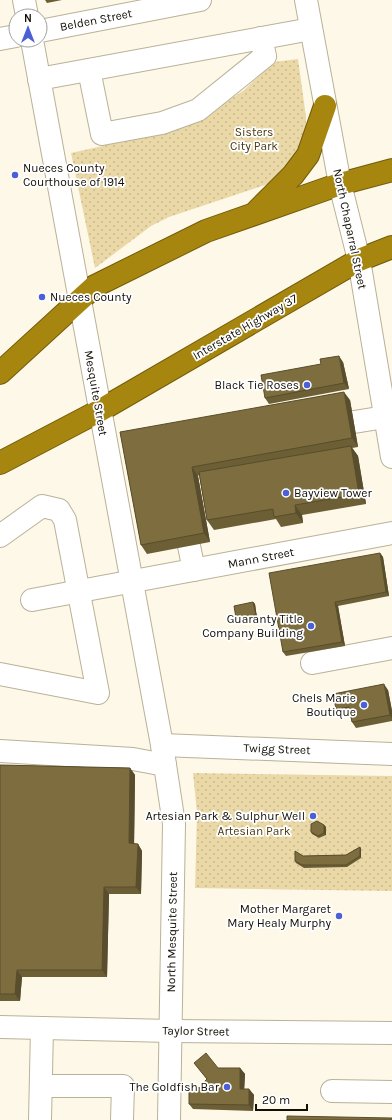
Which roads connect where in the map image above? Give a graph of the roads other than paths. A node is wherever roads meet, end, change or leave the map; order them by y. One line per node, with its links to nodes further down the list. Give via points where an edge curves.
1 (200, 0): 3 (street, Belden Street)
2 (306, 0): 4 (street, North Chaparral Street)
3 (48, 29)
4 (312, 29): 5 (street); 9 (street, North Chaparral Street)
5 (261, 38): 7 (street); 7 (street, via 265,56 198,110 162,123 102,134)
6 (33, 48): 8 (street, Mesquite Street)
7 (89, 70): 8 (street)
8 (39, 79): 15 (street, Mesquite Street)
9 (325, 106): 11 (street, North Chaparral Street); 12 (highway, via 308,155 293,175)
10 (392, 170): 11 (highway)
11 (340, 184): 12 (highway); 14 (street, North Chaparral Street)
12 (253, 214): 15 (highway, via 206,231)
13 (392, 247): 14 (highway, Interstate Highway 37)
14 (359, 260): 17 (highway, Interstate Highway 37); 18 (street, North Chaparral Street)
15 (85, 298): 16 (highway); 17 (street, Mesquite Street)
16 (0, 372)
17 (99, 411): 21 (highway, Interstate Highway 37); 26 (street, Mesquite Street, via 119,461)
18 (388, 415): 19 (street); 20 (street, North Chaparral Street)
19 (354, 422)
20 (392, 457)
21 (0, 463)
22 (392, 533): 25 (street, Mann Street)
23 (0, 536): 27 (street, via 42,506 59,510 64,520)
24 (189, 546): 25 (street)
25 (194, 570): 26 (street, Mann Street)
26 (131, 583): 27 (street, Mann Street); 34 (street, Mesquite Street)
27 (79, 592): 28 (street, Mann Street); 31 (street, via 98,693)
28 (32, 600)
29 (392, 648): 30 (street)
30 (312, 664)
31 (0, 674)
32 (0, 751): 34 (street, Twigg Street, via 133,759)
33 (392, 754): 34 (street, Twigg Street)
34 (163, 755): 37 (street, North Mesquite Street, via 174,824)
35 (0, 1027): 36 (street, Taylor Street)
36 (42, 1028): 37 (street, Taylor Street); 39 (street)
37 (171, 1031): 38 (street, Taylor Street); 44 (street, North Mesquite Street)
38 (392, 1032)
39 (41, 1086): 42 (street); 43 (street, via 123,1086)
40 (332, 1091): 41 (street)
41 (392, 1092)
42 (40, 1120)
43 (122, 1120)
44 (169, 1120)

